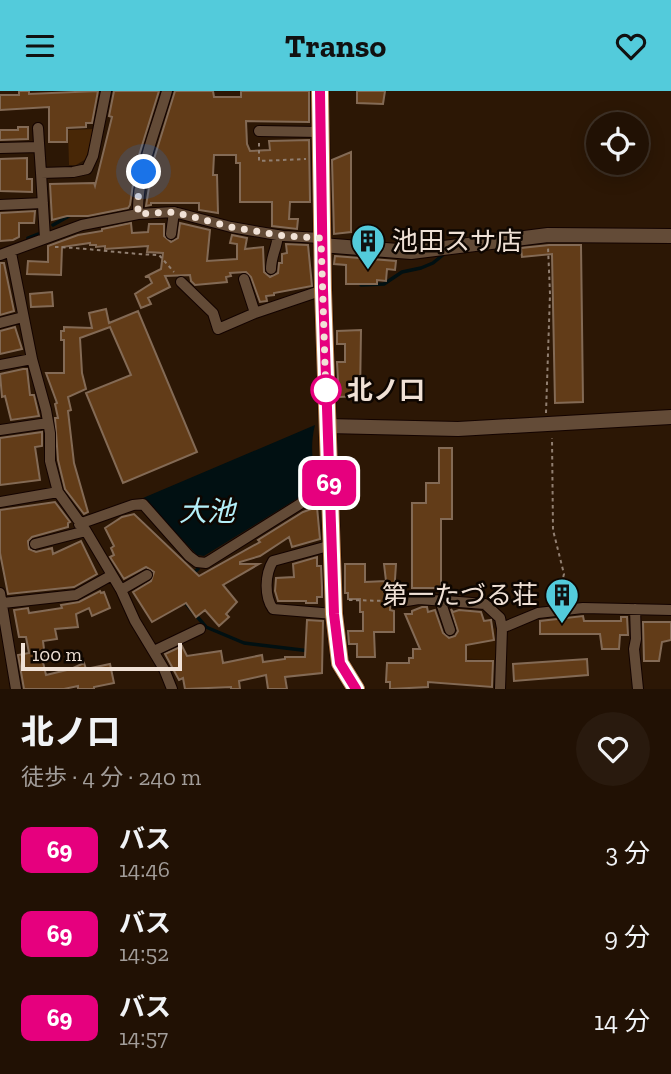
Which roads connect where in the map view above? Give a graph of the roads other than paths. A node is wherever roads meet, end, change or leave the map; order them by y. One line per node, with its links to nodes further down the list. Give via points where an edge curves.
1 (106, 91): 9 (street, via 87,169)
2 (167, 91): 13 (street, via 144,172)
3 (320, 91): 6 (main road)
4 (38, 128): 7 (street)
5 (259, 131): 6 (street)
6 (319, 132): 18 (main road)
7 (40, 147): 8 (street); 9 (street)
8 (0, 148)
9 (41, 173): 10 (street)
10 (43, 203): 11 (street); 17 (street)
11 (0, 205)
12 (174, 212): 13 (street); 14 (street); 15 (street)
13 (138, 214): 17 (street)
14 (171, 234)
15 (278, 235): 18 (street); 20 (street)
16 (671, 236): 18 (street, via 548,235 411,252)
17 (45, 238): 19 (street)
18 (321, 241): 23 (main road)
19 (6, 254): 25 (street)
20 (271, 269)
21 (243, 279): 24 (street)
22 (181, 282): 24 (street, via 213,313 218,329)
23 (323, 290): 24 (street); 32 (main road)
24 (255, 313)
25 (23, 317): 26 (street); 27 (street)
26 (0, 323)
27 (32, 359): 28 (street); 31 (street)
28 (0, 365)
29 (0, 417): 33 (street)
30 (671, 417): 32 (street, via 458,429)
31 (48, 423): 33 (street); 34 (street)
32 (327, 426): 35 (main road)
33 (1, 430)
34 (58, 492): 36 (street); 37 (street)
35 (330, 493): 37 (street, via 316,495 206,563 189,556 144,504); 39 (main road)
36 (0, 502)
37 (83, 528): 38 (street); 40 (street)
38 (35, 544)
39 (332, 545): 46 (main road); 46 (street, via 273,561 267,570 268,602 273,609)
40 (112, 575): 42 (street); 43 (street, via 76,595)
41 (147, 575): 42 (street)
42 (121, 590): 53 (street)
43 (1, 598): 49 (street)
44 (440, 600): 45 (street); 50 (street, via 485,604 500,618); 52 (street)
45 (400, 602)
46 (334, 607): 54 (main road, via 340,663)
47 (635, 609): 48 (street); 50 (street, via 538,613); 58 (street)
48 (671, 610)
49 (3, 627): 55 (street)
50 (502, 628): 57 (street)
51 (200, 629): 53 (street)
52 (450, 630)
53 (154, 651): 56 (street)
54 (353, 688)
55 (16, 689)
56 (172, 689)
57 (500, 689)
58 (638, 689)

